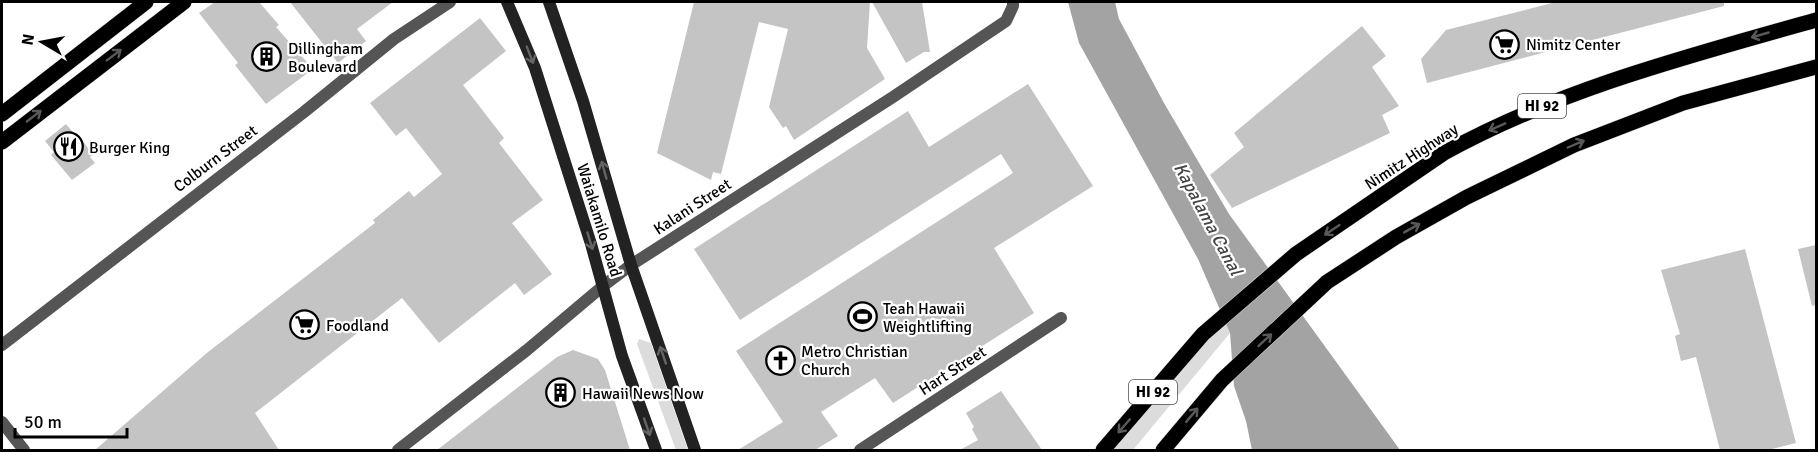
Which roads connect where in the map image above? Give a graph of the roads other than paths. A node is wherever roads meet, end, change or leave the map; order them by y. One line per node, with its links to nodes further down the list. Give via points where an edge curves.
1 (146, 2): 9 (main road)
2 (184, 2): 10 (main road, one-way to 2)
3 (450, 2): 14 (street, Colburn Street, via 394,39)
4 (507, 2): 12 (main road, Waiakamilo Road, one-way to 12, via 535,68)
5 (549, 2): 11 (main road, Waiakamilo Road, one-way to 5, via 584,101)
6 (1013, 4): 11 (street, Kalani Street, via 1006,21)
7 (1816, 20): 21 (main road, Nimitz Highway / HI 92, one-way to 21, via 1659,64 1549,103 1444,153 1296,254 1203,334)
8 (1816, 67): 22 (main road, HI 92, one-way to 8, via 1222,380 1328,282 1396,237 1574,145 1683,103)
9 (2, 114)
10 (2, 142)
11 (632, 265): 12 (street, Kalani Street); 19 (main road, Waiakamilo Road, one-way to 11)
12 (603, 286): 17 (street, Kalani Street); 18 (main road, Waiakamilo Road, one-way to 18, via 622,356)
13 (1061, 318): 20 (street, Hart Street)
14 (2, 345)
15 (2, 422): 16 (street)
16 (24, 450)
17 (398, 450)
18 (656, 450)
19 (695, 450)
20 (860, 450)
21 (1103, 450)
22 (1163, 450)

